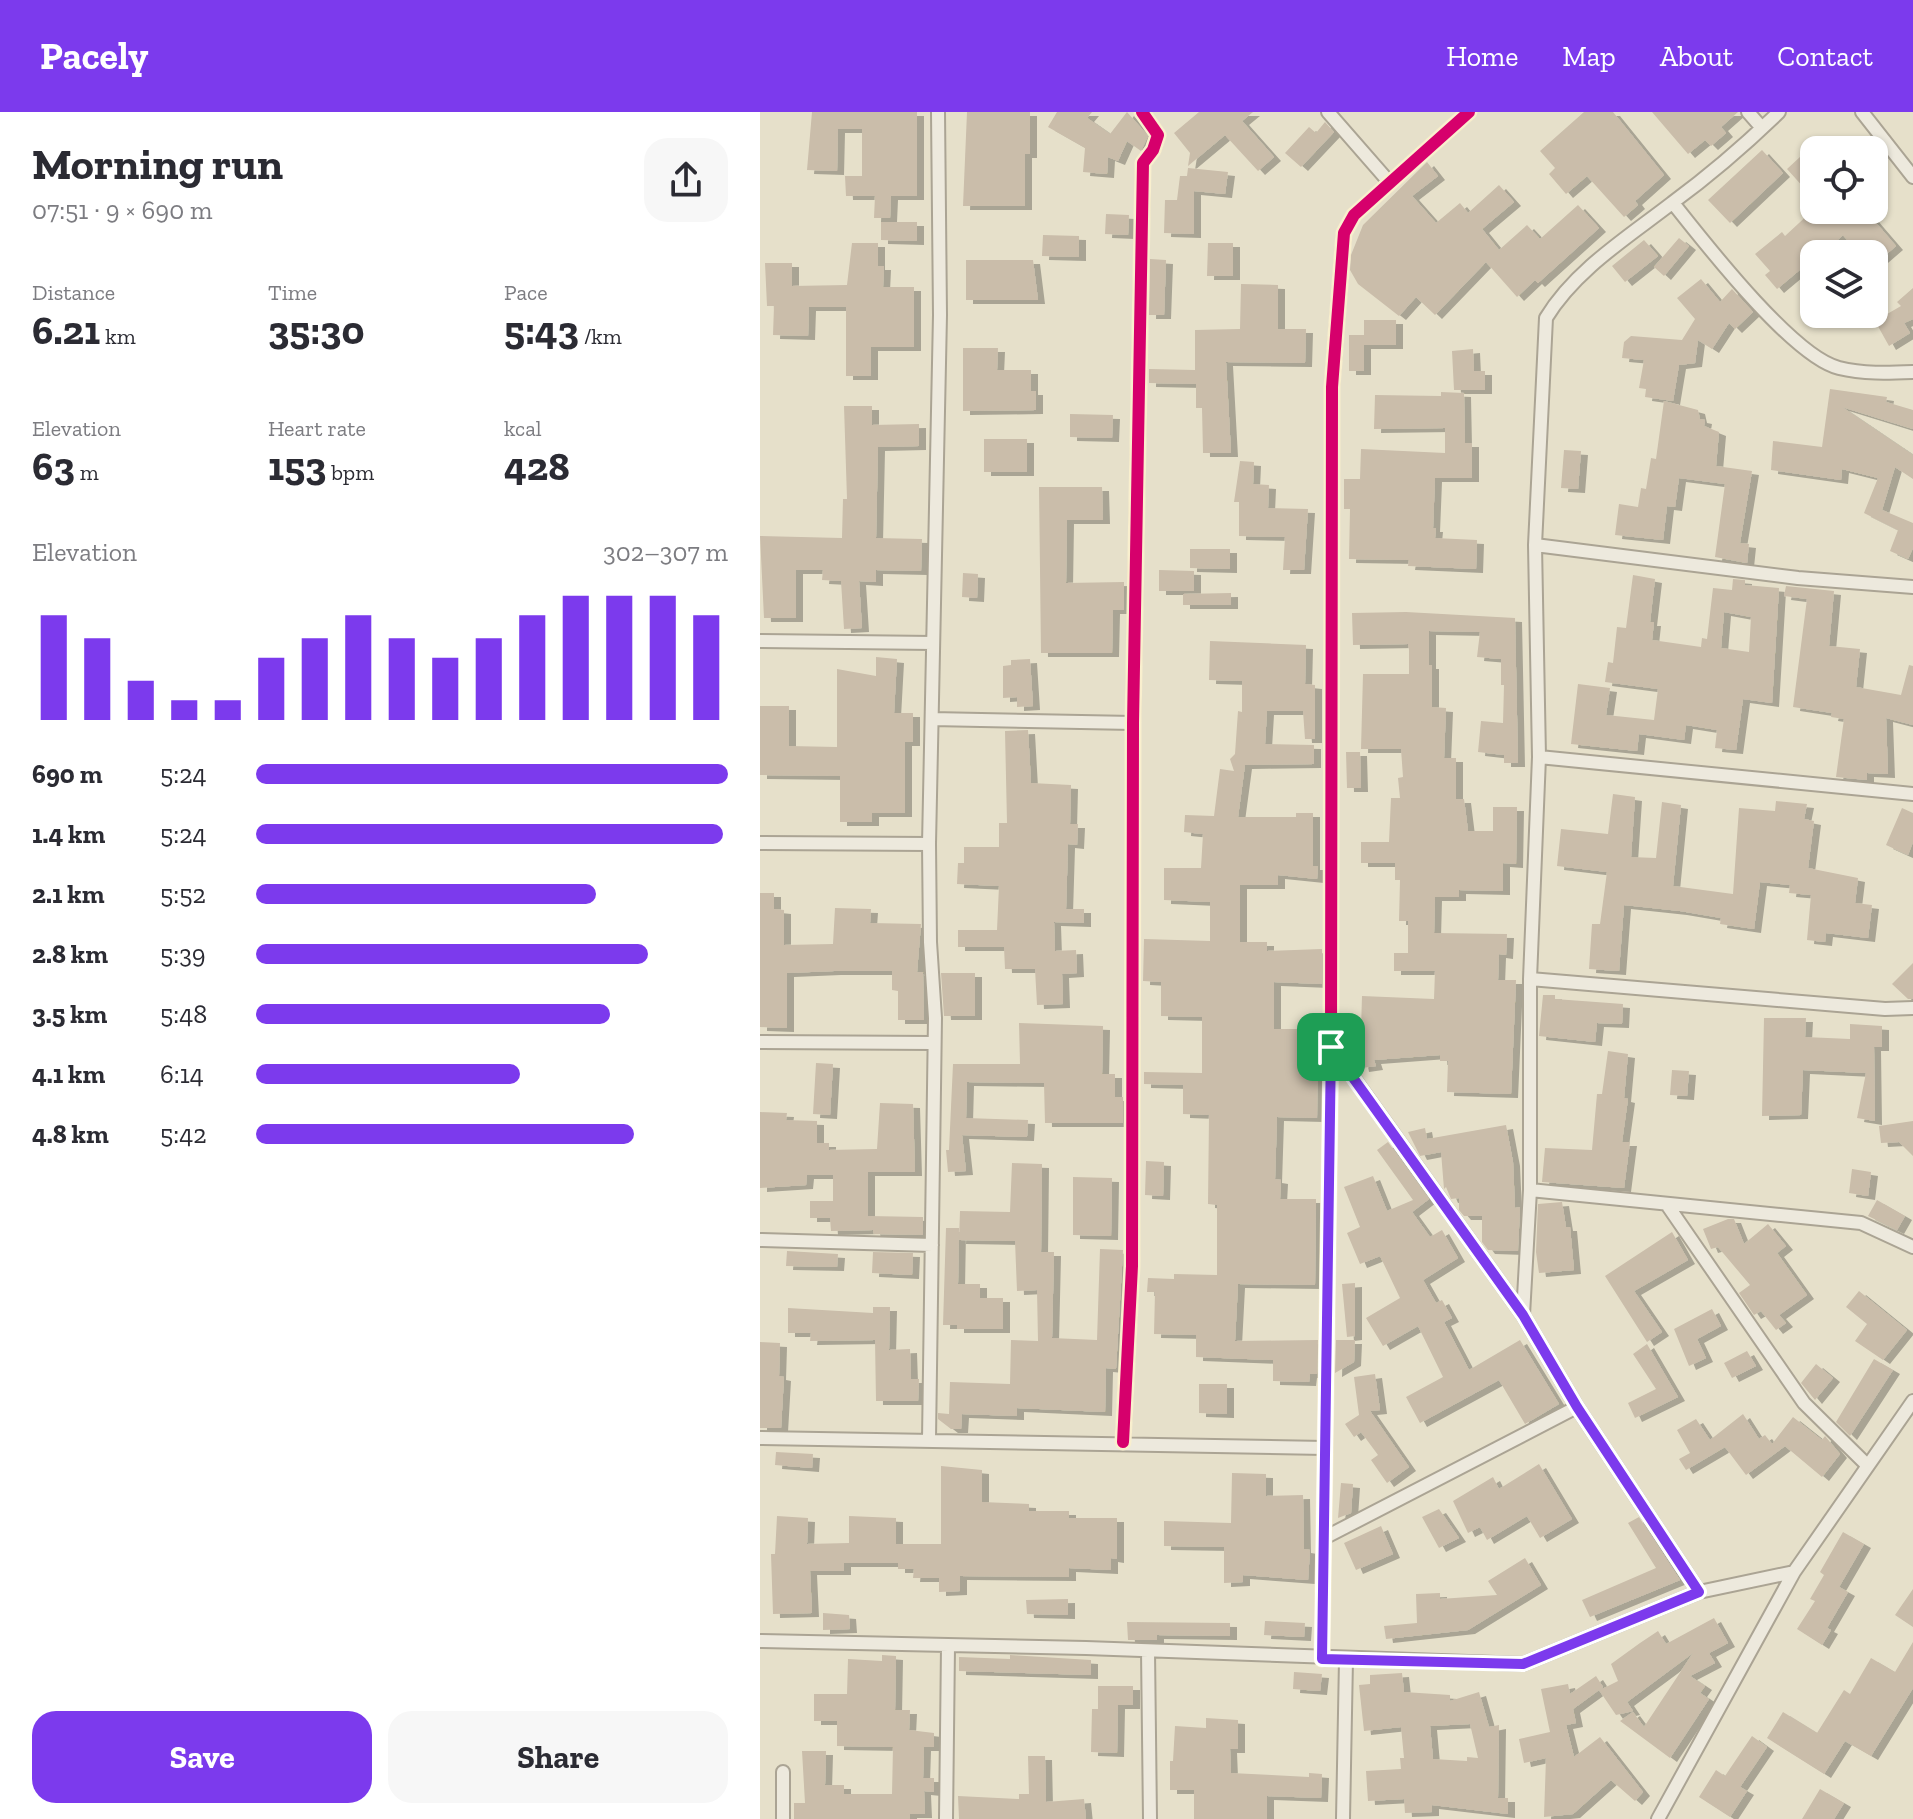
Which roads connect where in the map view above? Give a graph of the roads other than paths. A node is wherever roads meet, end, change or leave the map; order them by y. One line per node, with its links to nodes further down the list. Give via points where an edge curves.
1 (938, 112): 16 (street)
2 (1142, 112): 18 (street, via 1158,135 1143,163)
3 (1328, 112): 10 (street)
4 (1469, 112): 10 (street)
5 (1748, 112): 8 (street)
6 (1779, 112): 8 (street)
7 (1862, 112): 9 (street)
8 (1762, 128): 11 (street)
9 (1913, 177)
10 (1390, 183): 27 (street, via 1354,215 1344,233 1332,387)
11 (1673, 203): 12 (street, via 1727,272 1816,359 1872,373); 13 (street, via 1615,245 1546,318)
12 (1913, 372)
13 (1535, 545): 14 (street); 19 (street)
14 (1913, 587)
15 (760, 641): 16 (street)
16 (933, 643): 17 (street)
17 (932, 719): 18 (street); 22 (street)
18 (1133, 723): 38 (street, via 1134,1129)
19 (1539, 757): 20 (street); 23 (street)
20 (1913, 794)
21 (760, 843): 22 (street)
22 (929, 844): 26 (street)
23 (1530, 979): 24 (street); 28 (street)
24 (1913, 1008)
25 (760, 1042): 26 (street)
26 (933, 1043): 31 (street)
27 (1331, 1047): 33 (street); 39 (street)
28 (1530, 1190): 29 (street); 33 (street)
29 (1668, 1206): 32 (street, via 1861,1223); 40 (street, via 1804,1403)
30 (760, 1240): 31 (street)
31 (932, 1245): 37 (street)
32 (1913, 1247)
33 (1523, 1315): 35 (street)
34 (1913, 1401): 40 (street)
35 (1577, 1407): 41 (street); 43 (street)
36 (760, 1438): 37 (street)
37 (929, 1439): 38 (street)
38 (1123, 1442): 39 (street)
39 (1325, 1448): 41 (street)
40 (1867, 1465): 42 (street)
41 (1324, 1538): 47 (street)
42 (1794, 1572): 43 (street); 54 (street)
43 (1699, 1592): 48 (street, via 1523,1664)
44 (760, 1641): 45 (street)
45 (948, 1647): 46 (street); 51 (street)
46 (1148, 1651): 47 (street); 52 (street)
47 (1322, 1659): 48 (street)
48 (1346, 1660): 53 (street)
49 (783, 1772): 50 (street)
50 (783, 1819)
51 (946, 1819)
52 (1150, 1819)
53 (1343, 1819)
54 (1658, 1819)

